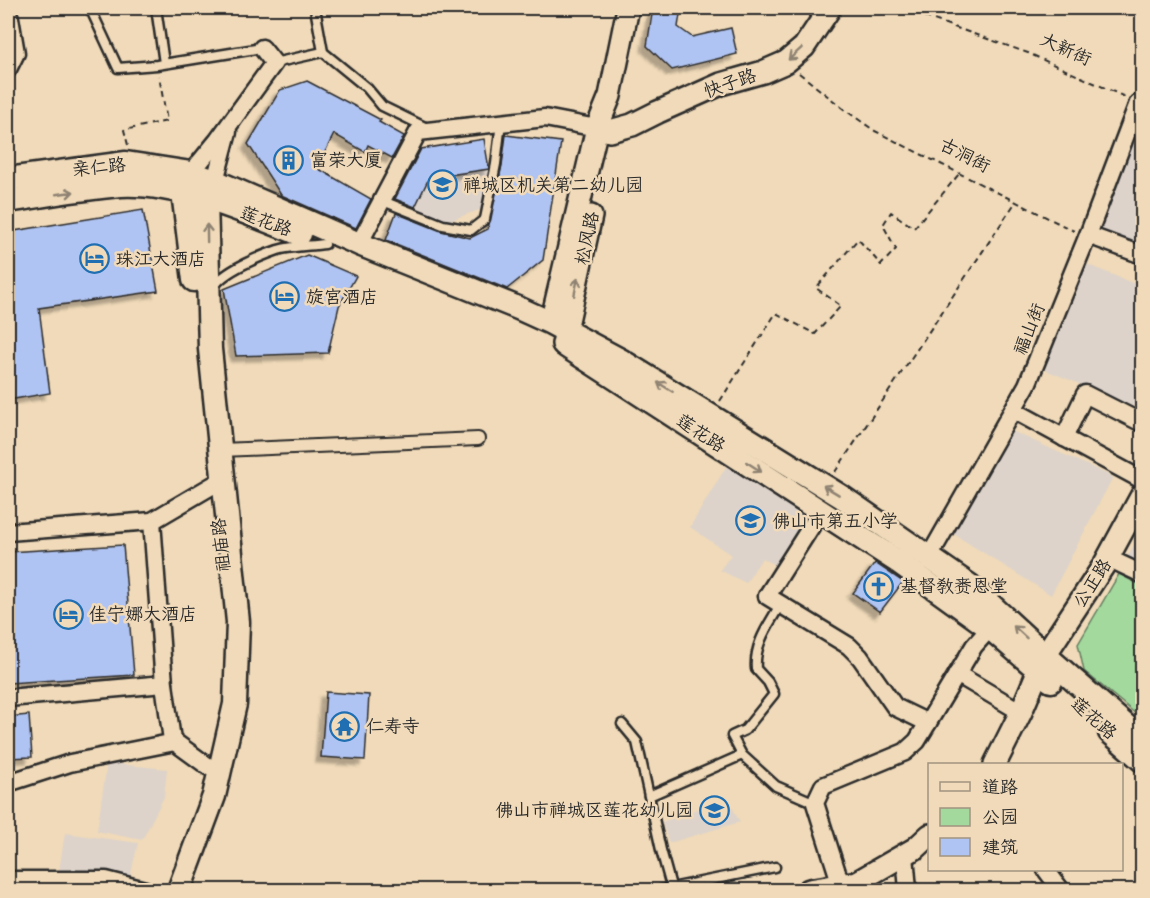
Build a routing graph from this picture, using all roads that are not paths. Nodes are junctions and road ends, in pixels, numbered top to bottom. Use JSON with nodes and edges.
{"nodes":[{"id":1,"x":90,"y":8,"type":"edge"},
{"id":2,"x":156,"y":8,"type":"edge"},
{"id":3,"x":315,"y":8,"type":"edge"},
{"id":4,"x":628,"y":8,"type":"edge"},
{"id":5,"x":830,"y":8,"type":"edge"},
{"id":6,"x":8,"y":17,"type":"edge"},
{"id":7,"x":262,"y":48,"type":"joint"},
{"id":8,"x":323,"y":52,"type":"junction"},
{"id":9,"x":274,"y":63,"type":"junction"},
{"id":10,"x":160,"y":64,"type":"junction"},
{"id":11,"x":8,"y":69,"type":"edge"},
{"id":12,"x":1140,"y":103,"type":"edge"},
{"id":13,"x":501,"y":122,"type":"junction"},
{"id":14,"x":229,"y":125,"type":"junction"},
{"id":15,"x":431,"y":130,"type":"junction"},
{"id":16,"x":603,"y":130,"type":"junction"},
{"id":17,"x":8,"y":179,"type":"edge"},
{"id":18,"x":187,"y":183,"type":"junction"},
{"id":19,"x":211,"y":190,"type":"junction"},
{"id":20,"x":8,"y":201,"type":"edge"},
{"id":21,"x":382,"y":201,"type":"junction"},
{"id":22,"x":1088,"y":234,"type":"junction"},
{"id":23,"x":325,"y":244,"type":"junction"},
{"id":24,"x":359,"y":244,"type":"junction"},
{"id":25,"x":1143,"y":255,"type":"edge"},
{"id":26,"x":208,"y":298,"type":"junction"},
{"id":27,"x":557,"y":334,"type":"junction"},
{"id":28,"x":1013,"y":410,"type":"junction"},
{"id":29,"x":1143,"y":423,"type":"edge"},
{"id":30,"x":1064,"y":438,"type":"junction"},
{"id":31,"x":478,"y":439,"type":"dead end"},
{"id":32,"x":221,"y":450,"type":"junction"},
{"id":33,"x":1143,"y":480,"type":"edge"},
{"id":34,"x":215,"y":484,"type":"junction"},
{"id":35,"x":1143,"y":495,"type":"edge"},
{"id":36,"x":821,"y":511,"type":"junction"},
{"id":37,"x":152,"y":521,"type":"junction"},
{"id":38,"x":8,"y":532,"type":"edge"},
{"id":39,"x":929,"y":557,"type":"junction"},
{"id":40,"x":1108,"y":558,"type":"junction"},
{"id":41,"x":1143,"y":574,"type":"edge"},
{"id":42,"x":773,"y":601,"type":"junction"},
{"id":43,"x":990,"y":628,"type":"junction"},
{"id":44,"x":1042,"y":663,"type":"junction"},
{"id":45,"x":957,"y":674,"type":"junction"},
{"id":46,"x":164,"y":684,"type":"junction"},
{"id":47,"x":8,"y":698,"type":"edge"},
{"id":48,"x":1021,"y":711,"type":"junction"},
{"id":49,"x":622,"y":723,"type":"dead end"},
{"id":50,"x":928,"y":723,"type":"junction"},
{"id":51,"x":1143,"y":740,"type":"edge"},
{"id":52,"x":175,"y":742,"type":"junction"},
{"id":53,"x":742,"y":755,"type":"junction"},
{"id":54,"x":1143,"y":760,"type":"edge"},
{"id":55,"x":996,"y":763,"type":"edge"},
{"id":56,"x":210,"y":767,"type":"junction"},
{"id":57,"x":8,"y":783,"type":"edge"},
{"id":58,"x":649,"y":796,"type":"junction"},
{"id":59,"x":815,"y":802,"type":"junction"},
{"id":60,"x":928,"y":837,"type":"edge"},
{"id":61,"x":905,"y":855,"type":"junction"},
{"id":62,"x":775,"y":867,"type":"dead end"},
{"id":63,"x":1047,"y":871,"type":"edge"},
{"id":64,"x":8,"y":880,"type":"edge"},
{"id":65,"x":841,"y":885,"type":"junction"},
{"id":66,"x":1059,"y":888,"type":"edge"},
{"id":67,"x":672,"y":889,"type":"edge"},
{"id":68,"x":815,"y":890,"type":"edge"},
{"id":69,"x":146,"y":891,"type":"edge"},
{"id":70,"x":166,"y":891,"type":"edge"},
{"id":71,"x":179,"y":891,"type":"edge"},
{"id":72,"x":661,"y":891,"type":"edge"},
{"id":73,"x":908,"y":891,"type":"edge"},
{"id":74,"x":1038,"y":891,"type":"edge"}],
"edges":[{"from":1,"to":10,"type":"lane"},
{"from":2,"to":10,"type":"lane"},
{"from":3,"to":8,"type":"lane"},
{"from":4,"to":16,"type":"street","name":"松风路"},
{"from":5,"to":16,"type":"street","name":"快子路","one_way":true},
{"from":6,"to":11,"type":"street"},
{"from":7,"to":9,"type":"street"},
{"from":7,"to":10,"type":"lane"},
{"from":8,"to":9,"type":"lane"},
{"from":8,"to":15,"type":"lane"},
{"from":9,"to":14,"type":"street"},
{"from":12,"to":22,"type":"street","name":"福山街"},
{"from":13,"to":15,"type":"street"},
{"from":13,"to":16,"type":"street"},
{"from":13,"to":21,"type":"lane"},
{"from":14,"to":18,"type":"street"},
{"from":14,"to":19,"type":"street"},
{"from":15,"to":21,"type":"street"},
{"from":16,"to":27,"type":"street","name":"松风路"},
{"from":17,"to":18,"type":"main road","name":"亲仁路"},
{"from":18,"to":19,"type":"main road"},
{"from":20,"to":18,"type":"main road","name":"亲仁路","one_way":true},
{"from":18,"to":34,"type":"main road","name":"祖庙路"},
{"from":19,"to":23,"type":"main road","name":"莲花路"},
{"from":19,"to":24,"type":"main road","name":"莲花路"},
{"from":26,"to":19,"type":"main road","name":"祖庙路","one_way":true},
{"from":21,"to":24,"type":"street"},
{"from":22,"to":25,"type":"street"},
{"from":22,"to":28,"type":"street","name":"福山街"},
{"from":23,"to":26,"type":"lane"},
{"from":23,"to":27,"type":"main road","name":"莲花路"},
{"from":24,"to":27,"type":"main road","name":"莲花路"},
{"from":26,"to":32,"type":"main road","name":"祖庙路"},
{"from":27,"to":36,"type":"main road","name":"莲花路","one_way":true},
{"from":39,"to":27,"type":"main road","name":"莲花路","one_way":true},
{"from":28,"to":30,"type":"street"},
{"from":28,"to":39,"type":"street","name":"福山街"},
{"from":29,"to":30,"type":"street"},
{"from":30,"to":33,"type":"street"},
{"from":31,"to":32,"type":"street"},
{"from":32,"to":71,"type":"main road","name":"祖庙路"},
{"from":34,"to":37,"type":"street"},
{"from":34,"to":56,"type":"main road","name":"祖庙路"},
{"from":35,"to":40,"type":"street","name":"公正路"},
{"from":36,"to":42,"type":"street"},
{"from":36,"to":43,"type":"main road","name":"莲花路"},
{"from":37,"to":38,"type":"street"},
{"from":37,"to":46,"type":"street"},
{"from":44,"to":39,"type":"main road","name":"莲花路","one_way":true},
{"from":40,"to":41,"type":"street"},
{"from":40,"to":44,"type":"street","name":"公正路"},
{"from":42,"to":50,"type":"street"},
{"from":42,"to":53,"type":"lane"},
{"from":43,"to":44,"type":"main road","name":"莲花路"},
{"from":43,"to":45,"type":"street"},
{"from":44,"to":48,"type":"street","name":"公正路"},
{"from":44,"to":51,"type":"main road","name":"莲花路"},
{"from":44,"to":54,"type":"main road","name":"莲花路"},
{"from":45,"to":48,"type":"street"},
{"from":45,"to":50,"type":"street"},
{"from":46,"to":47,"type":"street"},
{"from":46,"to":52,"type":"street"},
{"from":48,"to":55,"type":"street","name":"公正路"},
{"from":49,"to":58,"type":"lane"},
{"from":50,"to":59,"type":"street"},
{"from":52,"to":56,"type":"street"},
{"from":52,"to":57,"type":"street"},
{"from":53,"to":58,"type":"lane"},
{"from":53,"to":59,"type":"lane"},
{"from":56,"to":70,"type":"main road","name":"祖庙路"},
{"from":58,"to":67,"type":"lane"},
{"from":59,"to":65,"type":"street"},
{"from":60,"to":61,"type":"street"},
{"from":61,"to":65,"type":"street"},
{"from":61,"to":73,"type":"street"},
{"from":62,"to":67,"type":"lane"},
{"from":63,"to":66,"type":"street"},
{"from":64,"to":69,"type":"street"},
{"from":65,"to":68,"type":"street"},
{"from":66,"to":74,"type":"lane"},
{"from":67,"to":72,"type":"lane"}]}
